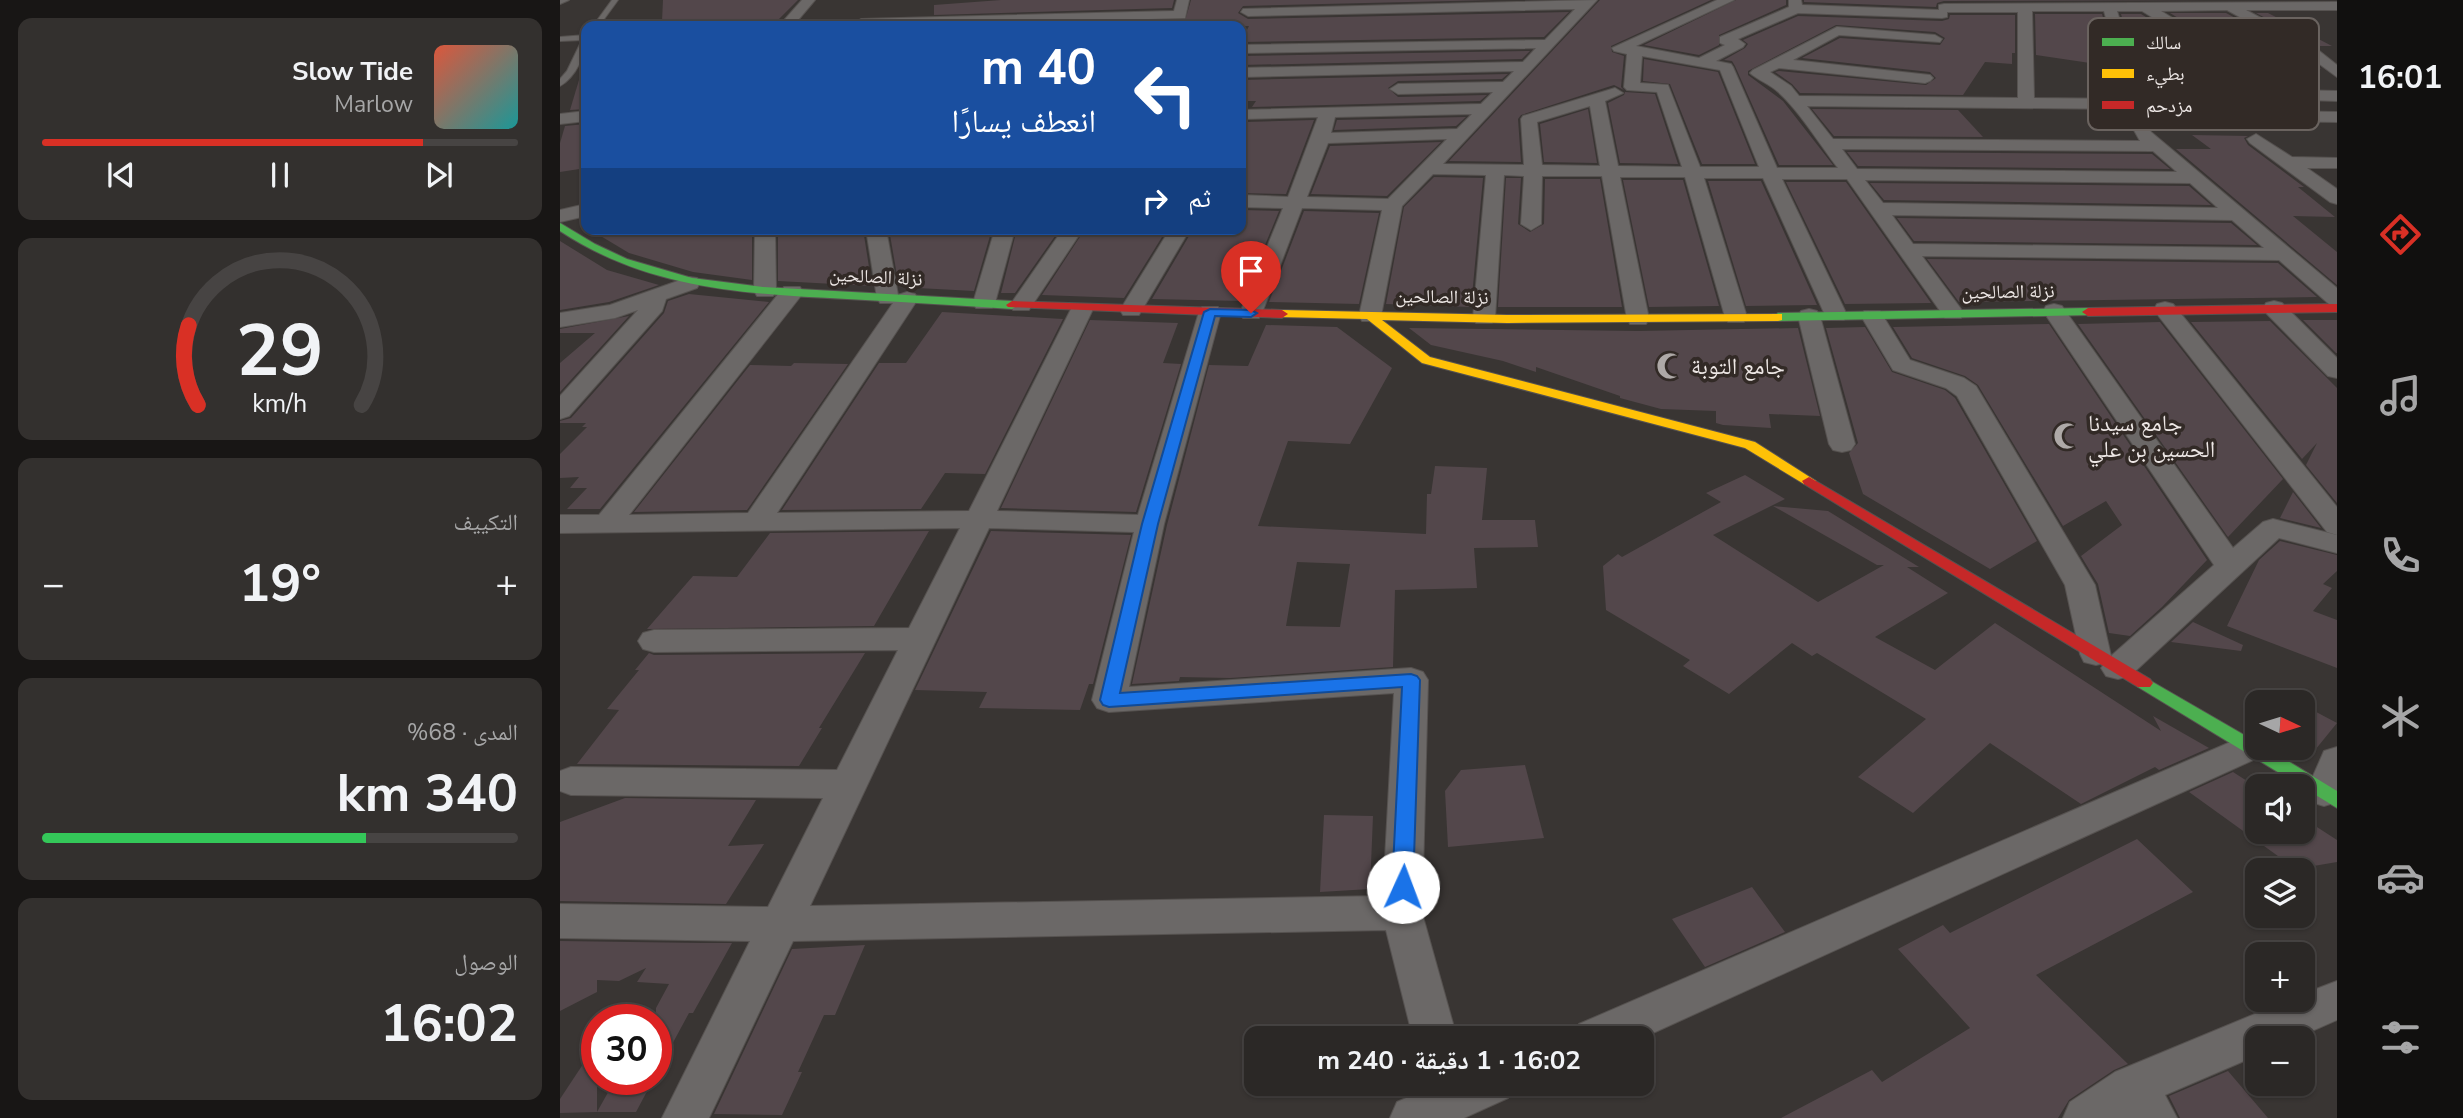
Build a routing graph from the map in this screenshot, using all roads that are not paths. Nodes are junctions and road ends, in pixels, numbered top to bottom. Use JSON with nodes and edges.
{"nodes":[{"id":1,"x":615,"y":0,"type":"edge"},
{"id":2,"x":809,"y":0,"type":"edge"},
{"id":3,"x":1063,"y":0,"type":"edge"},
{"id":4,"x":1120,"y":0,"type":"edge"},
{"id":5,"x":1183,"y":0,"type":"edge"},
{"id":6,"x":1728,"y":0,"type":"edge"},
{"id":7,"x":1589,"y":3,"type":"edge"},
{"id":8,"x":2079,"y":3,"type":"edge"},
{"id":9,"x":2166,"y":3,"type":"edge"},
{"id":10,"x":1458,"y":4,"type":"edge"},
{"id":11,"x":1795,"y":4,"type":"edge"},
{"id":12,"x":1250,"y":6,"type":"edge"},
{"id":13,"x":2228,"y":6,"type":"junction"},
{"id":14,"x":2337,"y":6,"type":"edge"},
{"id":15,"x":1942,"y":7,"type":"edge"},
{"id":16,"x":2025,"y":7,"type":"junction"},
{"id":17,"x":2109,"y":7,"type":"junction"},
{"id":18,"x":2145,"y":7,"type":"junction"},
{"id":19,"x":872,"y":8,"type":"dead end"},
{"id":20,"x":1054,"y":18,"type":"junction"},
{"id":21,"x":2112,"y":18,"type":"edge"},
{"id":22,"x":2162,"y":18,"type":"edge"},
{"id":23,"x":2251,"y":18,"type":"edge"},
{"id":24,"x":600,"y":21,"type":"edge"},
{"id":25,"x":790,"y":21,"type":"edge"},
{"id":26,"x":864,"y":21,"type":"edge"},
{"id":27,"x":1031,"y":21,"type":"edge"},
{"id":28,"x":1098,"y":21,"type":"edge"},
{"id":29,"x":1112,"y":21,"type":"edge"},
{"id":30,"x":1122,"y":21,"type":"edge"},
{"id":31,"x":1542,"y":24,"type":"dead end"},
{"id":32,"x":1569,"y":24,"type":"junction"},
{"id":33,"x":1461,"y":26,"type":"dead end"},
{"id":34,"x":1287,"y":30,"type":"dead end"},
{"id":35,"x":581,"y":38,"type":"edge"},
{"id":36,"x":560,"y":39,"type":"edge"},
{"id":37,"x":1935,"y":39,"type":"junction"},
{"id":38,"x":1548,"y":44,"type":"junction"},
{"id":39,"x":581,"y":46,"type":"edge"},
{"id":40,"x":1808,"y":47,"type":"junction"},
{"id":41,"x":1287,"y":48,"type":"junction"},
{"id":42,"x":1246,"y":49,"type":"edge"},
{"id":43,"x":1835,"y":49,"type":"dead end"},
{"id":44,"x":2319,"y":49,"type":"edge"},
{"id":45,"x":2337,"y":49,"type":"edge"},
{"id":46,"x":1635,"y":50,"type":"junction"},
{"id":47,"x":2319,"y":58,"type":"edge"},
{"id":48,"x":1704,"y":61,"type":"junction"},
{"id":49,"x":1777,"y":63,"type":"junction"},
{"id":50,"x":1526,"y":66,"type":"junction"},
{"id":51,"x":1266,"y":71,"type":"junction"},
{"id":52,"x":1292,"y":71,"type":"junction"},
{"id":53,"x":1246,"y":72,"type":"edge"},
{"id":54,"x":2337,"y":72,"type":"edge"},
{"id":55,"x":563,"y":77,"type":"edge"},
{"id":56,"x":1925,"y":78,"type":"junction"},
{"id":57,"x":560,"y":84,"type":"edge"},
{"id":58,"x":1632,"y":87,"type":"junction"},
{"id":59,"x":1506,"y":88,"type":"junction"},
{"id":60,"x":1385,"y":90,"type":"dead end"},
{"id":61,"x":1292,"y":91,"type":"dead end"},
{"id":62,"x":2319,"y":95,"type":"edge"},
{"id":63,"x":2337,"y":96,"type":"edge"},
{"id":64,"x":1597,"y":100,"type":"junction"},
{"id":65,"x":1918,"y":101,"type":"junction"},
{"id":66,"x":2026,"y":102,"type":"junction"},
{"id":67,"x":2088,"y":104,"type":"edge"},
{"id":68,"x":2088,"y":106,"type":"edge"},
{"id":69,"x":1800,"y":108,"type":"junction"},
{"id":70,"x":1246,"y":109,"type":"edge"},
{"id":71,"x":1489,"y":109,"type":"junction"},
{"id":72,"x":1328,"y":112,"type":"junction"},
{"id":73,"x":2319,"y":116,"type":"edge"},
{"id":74,"x":581,"y":117,"type":"edge"},
{"id":75,"x":1246,"y":117,"type":"edge"},
{"id":76,"x":2337,"y":117,"type":"edge"},
{"id":77,"x":560,"y":119,"type":"edge"},
{"id":78,"x":2142,"y":130,"type":"edge"},
{"id":79,"x":1459,"y":134,"type":"junction"},
{"id":80,"x":2285,"y":136,"type":"dead end"},
{"id":81,"x":1321,"y":138,"type":"junction"},
{"id":82,"x":1828,"y":144,"type":"junction"},
{"id":83,"x":2158,"y":146,"type":"junction"},
{"id":84,"x":2287,"y":162,"type":"junction"},
{"id":85,"x":2337,"y":163,"type":"edge"},
{"id":86,"x":1429,"y":169,"type":"junction"},
{"id":87,"x":1495,"y":170,"type":"junction"},
{"id":88,"x":1533,"y":170,"type":"junction"},
{"id":89,"x":1612,"y":171,"type":"junction"},
{"id":90,"x":1693,"y":172,"type":"junction"},
{"id":91,"x":1770,"y":173,"type":"junction"},
{"id":92,"x":1852,"y":174,"type":"junction"},
{"id":93,"x":2195,"y":178,"type":"junction"},
{"id":94,"x":2334,"y":193,"type":"edge"},
{"id":95,"x":1246,"y":201,"type":"edge"},
{"id":96,"x":1293,"y":202,"type":"junction"},
{"id":97,"x":1393,"y":205,"type":"junction"},
{"id":98,"x":1878,"y":209,"type":"junction"},
{"id":99,"x":581,"y":211,"type":"edge"},
{"id":100,"x":2237,"y":214,"type":"junction"},
{"id":101,"x":560,"y":216,"type":"edge"},
{"id":102,"x":1531,"y":225,"type":"dead end"},
{"id":103,"x":560,"y":226,"type":"edge"},
{"id":104,"x":765,"y":235,"type":"edge"},
{"id":105,"x":878,"y":235,"type":"edge"},
{"id":106,"x":1003,"y":235,"type":"edge"},
{"id":107,"x":1069,"y":235,"type":"edge"},
{"id":108,"x":1176,"y":235,"type":"edge"},
{"id":109,"x":1907,"y":250,"type":"junction"},
{"id":110,"x":2285,"y":254,"type":"junction"},
{"id":111,"x":689,"y":283,"type":"junction"},
{"id":112,"x":765,"y":291,"type":"junction"},
{"id":113,"x":792,"y":292,"type":"junction"},
{"id":114,"x":655,"y":296,"type":"junction"},
{"id":115,"x":898,"y":298,"type":"junction"},
{"id":116,"x":2337,"y":299,"type":"edge"},
{"id":117,"x":984,"y":303,"type":"junction"},
{"id":118,"x":1021,"y":305,"type":"junction"},
{"id":119,"x":2274,"y":308,"type":"junction"},
{"id":120,"x":2337,"y":308,"type":"edge"},
{"id":121,"x":1082,"y":309,"type":"junction"},
{"id":122,"x":2165,"y":309,"type":"junction"},
{"id":123,"x":1131,"y":310,"type":"junction"},
{"id":124,"x":2054,"y":311,"type":"junction"},
{"id":125,"x":1210,"y":312,"type":"junction"},
{"id":126,"x":1251,"y":313,"type":"junction"},
{"id":127,"x":1953,"y":313,"type":"junction"},
{"id":128,"x":1836,"y":315,"type":"junction"},
{"id":129,"x":1370,"y":316,"type":"junction"},
{"id":130,"x":1809,"y":316,"type":"junction"},
{"id":131,"x":1872,"y":316,"type":"junction"},
{"id":132,"x":1736,"y":317,"type":"junction"},
{"id":133,"x":1484,"y":318,"type":"junction"},
{"id":134,"x":1638,"y":318,"type":"junction"},
{"id":135,"x":560,"y":320,"type":"edge"},
{"id":136,"x":2337,"y":371,"type":"edge"},
{"id":137,"x":560,"y":411,"type":"edge"},
{"id":138,"x":1842,"y":444,"type":"dead end"},
{"id":139,"x":979,"y":519,"type":"junction"},
{"id":140,"x":757,"y":521,"type":"junction"},
{"id":141,"x":608,"y":522,"type":"junction"},
{"id":142,"x":560,"y":524,"type":"edge"},
{"id":143,"x":1150,"y":524,"type":"junction"},
{"id":144,"x":2337,"y":526,"type":"edge"},
{"id":145,"x":2337,"y":544,"type":"edge"},
{"id":146,"x":2230,"y":566,"type":"junction"},
{"id":147,"x":920,"y":639,"type":"junction"},
{"id":148,"x":654,"y":641,"type":"dead end"},
{"id":149,"x":2107,"y":661,"type":"junction"},
{"id":150,"x":2245,"y":745,"type":"edge"},
{"id":151,"x":2245,"y":749,"type":"edge"},
{"id":152,"x":2279,"y":760,"type":"edge"},
{"id":153,"x":570,"y":781,"type":"dead end"},
{"id":154,"x":848,"y":784,"type":"junction"},
{"id":155,"x":2333,"y":784,"type":"edge"},
{"id":156,"x":1402,"y":913,"type":"junction"},
{"id":157,"x":560,"y":921,"type":"edge"},
{"id":158,"x":780,"y":924,"type":"junction"},
{"id":159,"x":2337,"y":1000,"type":"edge"},
{"id":160,"x":1432,"y":1026,"type":"edge"},
{"id":161,"x":1622,"y":1026,"type":"edge"},
{"id":162,"x":2142,"y":1102,"type":"edge"},
{"id":163,"x":685,"y":1118,"type":"edge"},
{"id":164,"x":2086,"y":1118,"type":"edge"}],
"edges":[{"from":1,"to":24,"type":"lane"},
{"from":2,"to":25,"type":"street"},
{"from":3,"to":20,"type":"street"},
{"from":4,"to":29,"type":"street"},
{"from":5,"to":30,"type":"street"},
{"from":6,"to":46,"type":"street"},
{"from":7,"to":10,"type":"street"},
{"from":7,"to":32,"type":"street"},
{"from":8,"to":16,"type":"street"},
{"from":8,"to":17,"type":"street"},
{"from":9,"to":13,"type":"street"},
{"from":9,"to":18,"type":"street"},
{"from":10,"to":12,"type":"street"},
{"from":10,"to":33,"type":"street"},
{"from":11,"to":15,"type":"street"},
{"from":11,"to":48,"type":"street"},
{"from":13,"to":14,"type":"street"},
{"from":13,"to":23,"type":"street"},
{"from":15,"to":16,"type":"street"},
{"from":15,"to":37,"type":"street"},
{"from":16,"to":66,"type":"street"},
{"from":17,"to":18,"type":"street"},
{"from":17,"to":21,"type":"street"},
{"from":18,"to":22,"type":"street"},
{"from":19,"to":26,"type":"street"},
{"from":20,"to":27,"type":"street"},
{"from":20,"to":28,"type":"street"},
{"from":31,"to":32,"type":"street"},
{"from":32,"to":38,"type":"street"},
{"from":34,"to":41,"type":"street"},
{"from":35,"to":36,"type":"lane"},
{"from":37,"to":40,"type":"street"},
{"from":37,"to":56,"type":"street"},
{"from":38,"to":41,"type":"street"},
{"from":38,"to":50,"type":"street"},
{"from":39,"to":55,"type":"lane"},
{"from":40,"to":43,"type":"street"},
{"from":40,"to":49,"type":"street"},
{"from":41,"to":42,"type":"street"},
{"from":41,"to":52,"type":"street"},
{"from":44,"to":45,"type":"street"},
{"from":46,"to":48,"type":"street"},
{"from":46,"to":58,"type":"street"},
{"from":47,"to":54,"type":"street"},
{"from":48,"to":91,"type":"street"},
{"from":49,"to":56,"type":"street"},
{"from":49,"to":69,"type":"street"},
{"from":50,"to":52,"type":"street"},
{"from":50,"to":59,"type":"street"},
{"from":51,"to":52,"type":"street"},
{"from":51,"to":53,"type":"street"},
{"from":51,"to":70,"type":"street"},
{"from":52,"to":61,"type":"street"},
{"from":55,"to":57,"type":"lane"},
{"from":56,"to":65,"type":"street"},
{"from":58,"to":64,"type":"street"},
{"from":58,"to":90,"type":"street"},
{"from":59,"to":60,"type":"street"},
{"from":59,"to":71,"type":"street"},
{"from":62,"to":63,"type":"street"},
{"from":64,"to":88,"type":"street"},
{"from":64,"to":89,"type":"street"},
{"from":65,"to":66,"type":"street"},
{"from":65,"to":69,"type":"street"},
{"from":66,"to":67,"type":"street"},
{"from":68,"to":69,"type":"street"},
{"from":69,"to":82,"type":"street"},
{"from":71,"to":72,"type":"street"},
{"from":71,"to":79,"type":"street"},
{"from":72,"to":75,"type":"street"},
{"from":72,"to":81,"type":"street"},
{"from":73,"to":76,"type":"street"},
{"from":74,"to":77,"type":"street"},
{"from":78,"to":83,"type":"street"},
{"from":79,"to":81,"type":"street"},
{"from":79,"to":86,"type":"street"},
{"from":80,"to":84,"type":"street"},
{"from":81,"to":96,"type":"street"},
{"from":82,"to":83,"type":"street"},
{"from":82,"to":92,"type":"street"},
{"from":83,"to":93,"type":"street"},
{"from":84,"to":85,"type":"street"},
{"from":84,"to":94,"type":"street"},
{"from":86,"to":87,"type":"street"},
{"from":86,"to":97,"type":"street"},
{"from":87,"to":88,"type":"street"},
{"from":87,"to":133,"type":"street"},
{"from":88,"to":89,"type":"street"},
{"from":88,"to":102,"type":"street"},
{"from":89,"to":90,"type":"street"},
{"from":89,"to":134,"type":"street"},
{"from":90,"to":91,"type":"street"},
{"from":90,"to":132,"type":"street"},
{"from":91,"to":92,"type":"street"},
{"from":91,"to":128,"type":"street"},
{"from":92,"to":93,"type":"street"},
{"from":92,"to":98,"type":"street"},
{"from":93,"to":100,"type":"street"},
{"from":95,"to":96,"type":"street"},
{"from":96,"to":97,"type":"street"},
{"from":96,"to":126,"type":"street"},
{"from":97,"to":129,"type":"street"},
{"from":98,"to":100,"type":"street"},
{"from":98,"to":109,"type":"street"},
{"from":99,"to":101,"type":"street"},
{"from":100,"to":110,"type":"street"},
{"from":103,"to":111,"type":"main road","name":"نزلة الصالحين"},
{"from":104,"to":112,"type":"street"},
{"from":105,"to":115,"type":"street"},
{"from":106,"to":117,"type":"street"},
{"from":107,"to":118,"type":"street"},
{"from":108,"to":123,"type":"street"},
{"from":109,"to":110,"type":"street"},
{"from":109,"to":127,"type":"street"},
{"from":110,"to":116,"type":"street"},
{"from":111,"to":112,"type":"main road","name":"نزلة الصالحين"},
{"from":111,"to":114,"type":"street"},
{"from":112,"to":113,"type":"main road","name":"نزلة الصالحين"},
{"from":113,"to":115,"type":"main road","name":"نزلة الصالحين"},
{"from":113,"to":141,"type":"street"},
{"from":114,"to":135,"type":"street"},
{"from":114,"to":137,"type":"street"},
{"from":115,"to":117,"type":"main road","name":"نزلة الصالحين"},
{"from":115,"to":140,"type":"street"},
{"from":117,"to":118,"type":"main road","name":"نزلة الصالحين"},
{"from":118,"to":121,"type":"main road","name":"نزلة الصالحين"},
{"from":119,"to":120,"type":"main road","name":"نزلة الصالحين"},
{"from":119,"to":122,"type":"main road","name":"نزلة الصالحين"},
{"from":119,"to":136,"type":"street"},
{"from":121,"to":123,"type":"main road","name":"نزلة الصالحين"},
{"from":121,"to":139,"type":"street"},
{"from":122,"to":124,"type":"main road","name":"نزلة الصالحين"},
{"from":122,"to":144,"type":"street"},
{"from":123,"to":125,"type":"main road","name":"نزلة الصالحين"},
{"from":124,"to":127,"type":"main road","name":"نزلة الصالحين"},
{"from":124,"to":146,"type":"street"},
{"from":125,"to":126,"type":"main road","name":"نزلة الصالحين"},
{"from":125,"to":143,"type":"street"},
{"from":126,"to":129,"type":"main road","name":"نزلة الصالحين"},
{"from":127,"to":131,"type":"main road","name":"نزلة الصالحين"},
{"from":128,"to":130,"type":"main road","name":"نزلة الصالحين"},
{"from":128,"to":131,"type":"main road","name":"نزلة الصالحين"},
{"from":129,"to":133,"type":"main road","name":"نزلة الصالحين"},
{"from":129,"to":149,"type":"main road"},
{"from":130,"to":132,"type":"main road","name":"نزلة الصالحين"},
{"from":130,"to":138,"type":"street"},
{"from":131,"to":149,"type":"street"},
{"from":132,"to":134,"type":"main road","name":"نزلة الصالحين"},
{"from":133,"to":134,"type":"main road","name":"نزلة الصالحين"},
{"from":139,"to":140,"type":"street"},
{"from":139,"to":143,"type":"street"},
{"from":139,"to":147,"type":"street"},
{"from":140,"to":141,"type":"street"},
{"from":141,"to":142,"type":"street"},
{"from":143,"to":156,"type":"street"},
{"from":145,"to":146,"type":"street"},
{"from":146,"to":149,"type":"street"},
{"from":147,"to":148,"type":"street"},
{"from":147,"to":154,"type":"street"},
{"from":149,"to":150,"type":"main road"},
{"from":151,"to":161,"type":"street"},
{"from":152,"to":155,"type":"main road"},
{"from":153,"to":154,"type":"street"},
{"from":154,"to":158,"type":"street"},
{"from":156,"to":158,"type":"street"},
{"from":156,"to":160,"type":"street"},
{"from":157,"to":158,"type":"street"},
{"from":158,"to":163,"type":"street"},
{"from":159,"to":162,"type":"street"},
{"from":162,"to":164,"type":"street"}]}
